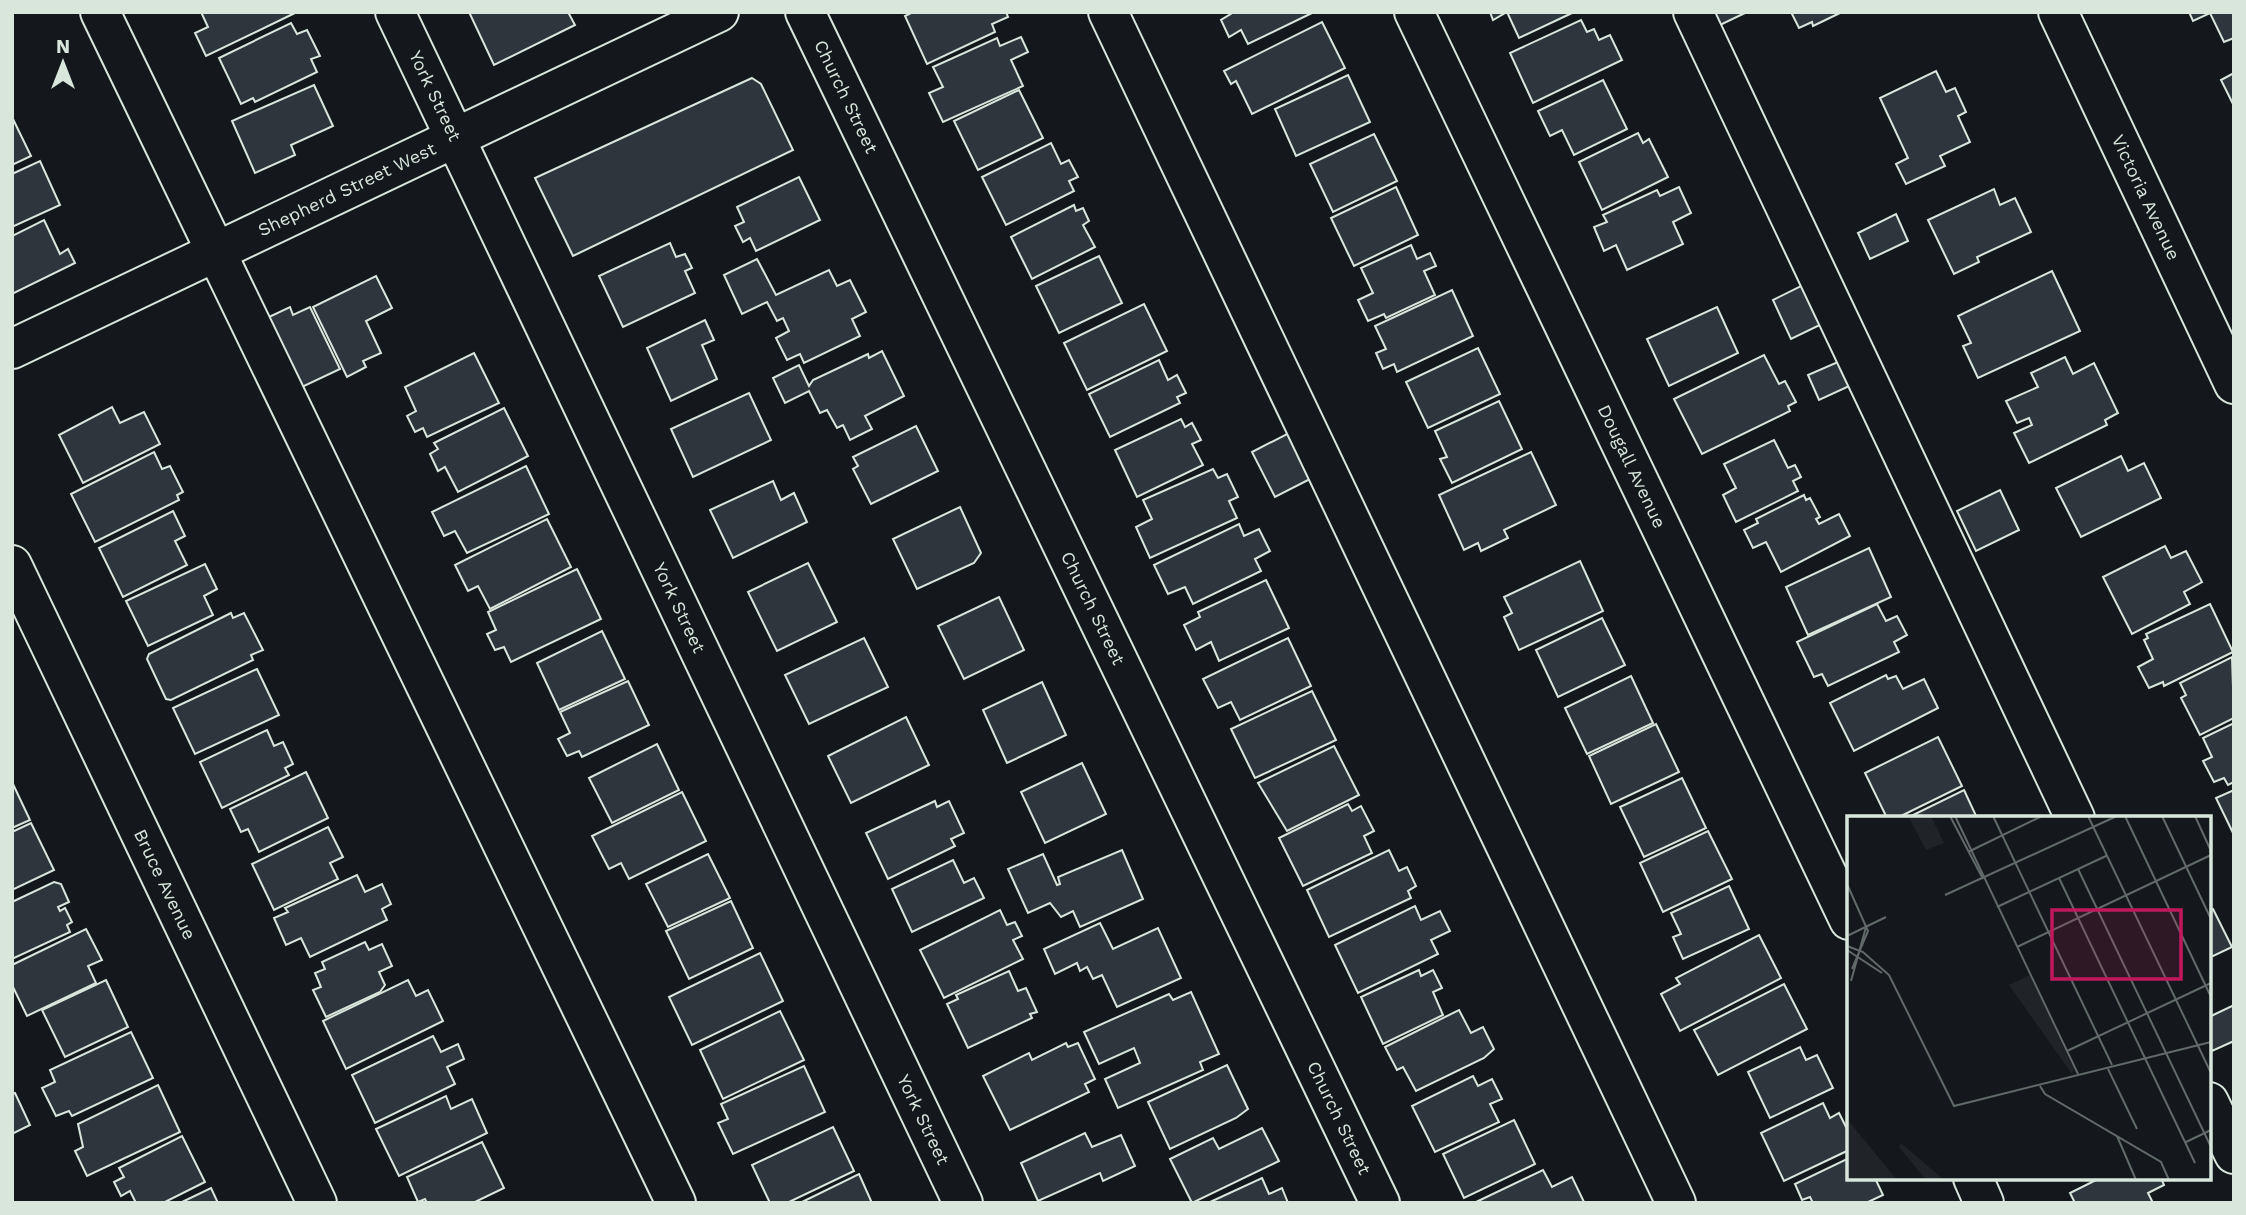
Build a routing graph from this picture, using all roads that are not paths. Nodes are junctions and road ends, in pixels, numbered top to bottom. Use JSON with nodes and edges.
{"nodes":[{"id":1,"x":100,"y":12,"type":"edge"},
{"id":2,"x":395,"y":12,"type":"edge"},
{"id":3,"x":719,"y":12,"type":"edge"},
{"id":4,"x":805,"y":12,"type":"edge"},
{"id":5,"x":1108,"y":12,"type":"edge"},
{"id":6,"x":1414,"y":12,"type":"edge"},
{"id":7,"x":1693,"y":12,"type":"edge"},
{"id":8,"x":2058,"y":12,"type":"edge"},
{"id":9,"x":454,"y":138,"type":"junction"},
{"id":10,"x":216,"y":252,"type":"junction"},
{"id":11,"x":12,"y":349,"type":"edge"},
{"id":12,"x":2234,"y":383,"type":"edge"},
{"id":13,"x":12,"y":565,"type":"edge"},
{"id":14,"x":2074,"y":816,"type":"edge"},
{"id":15,"x":1847,"y":916,"type":"edge"},
{"id":16,"x":2211,"y":1106,"type":"edge"},
{"id":17,"x":2234,"y":1154,"type":"edge"},
{"id":18,"x":1974,"y":1180,"type":"edge"},
{"id":19,"x":317,"y":1203,"type":"edge"},
{"id":20,"x":676,"y":1203,"type":"edge"},
{"id":21,"x":963,"y":1203,"type":"edge"},
{"id":22,"x":1380,"y":1203,"type":"edge"},
{"id":23,"x":1676,"y":1203,"type":"edge"},
{"id":24,"x":1984,"y":1203,"type":"edge"}],
"edges":[{"from":1,"to":10,"type":"street"},
{"from":2,"to":9,"type":"street","name":"York Street"},
{"from":3,"to":9,"type":"street","name":"Shepherd Street West"},
{"from":4,"to":22,"type":"street","name":"Church Street"},
{"from":5,"to":23,"type":"street"},
{"from":6,"to":15,"type":"street","name":"Dougall Avenue"},
{"from":7,"to":14,"type":"street"},
{"from":8,"to":12,"type":"street","name":"Victoria Avenue"},
{"from":9,"to":10,"type":"street","name":"Shepherd Street West"},
{"from":9,"to":21,"type":"street","name":"York Street"},
{"from":10,"to":11,"type":"street","name":"Shepherd Street West"},
{"from":10,"to":20,"type":"street"},
{"from":13,"to":19,"type":"street","name":"Bruce Avenue"},
{"from":16,"to":17,"type":"street"},
{"from":18,"to":24,"type":"street"}]}
